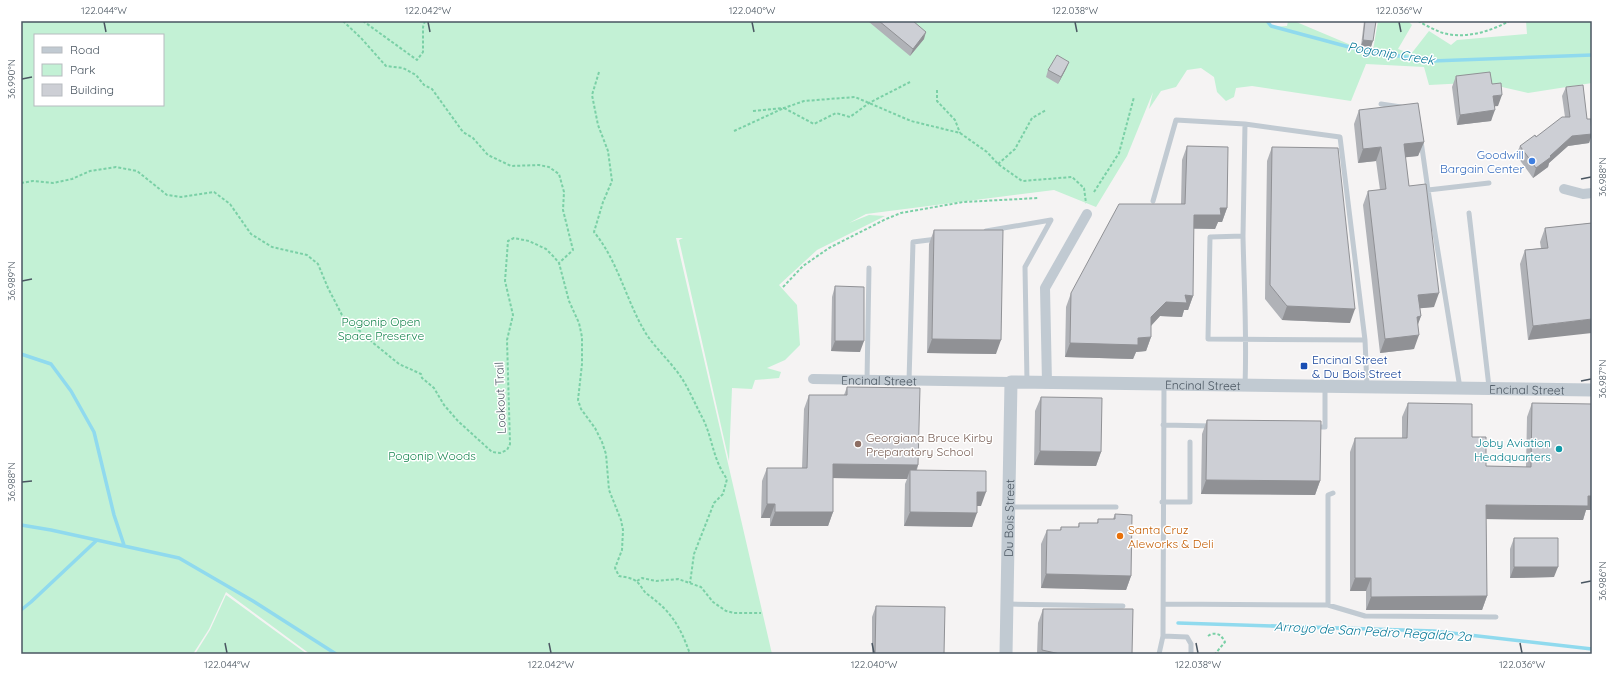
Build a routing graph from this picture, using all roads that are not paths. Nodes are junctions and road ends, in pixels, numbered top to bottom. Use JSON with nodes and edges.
{"nodes":[{"id":1,"x":1381,"y":104,"type":"dead end"},
{"id":2,"x":1409,"y":108,"type":"edge"},
{"id":3,"x":1244,"y":124,"type":"junction"},
{"id":4,"x":1420,"y":131,"type":"edge"},
{"id":5,"x":1489,"y":183,"type":"dead end"},
{"id":6,"x":1564,"y":189,"type":"dead end"},
{"id":7,"x":1428,"y":190,"type":"junction"},
{"id":8,"x":1592,"y":193,"type":"edge"},
{"id":9,"x":1153,"y":201,"type":"dead end"},
{"id":10,"x":1469,"y":213,"type":"dead end"},
{"id":11,"x":1087,"y":214,"type":"road end"},
{"id":12,"x":982,"y":231,"type":"edge"},
{"id":13,"x":1243,"y":236,"type":"junction"},
{"id":14,"x":944,"y":238,"type":"edge"},
{"id":15,"x":868,"y":268,"type":"dead end"},
{"id":16,"x":1245,"y":340,"type":"junction"},
{"id":17,"x":1365,"y":340,"type":"junction"},
{"id":18,"x":813,"y":379,"type":"dead end"},
{"id":19,"x":867,"y":380,"type":"junction"},
{"id":20,"x":909,"y":381,"type":"junction"},
{"id":21,"x":1011,"y":382,"type":"junction"},
{"id":22,"x":1027,"y":383,"type":"junction"},
{"id":23,"x":1047,"y":383,"type":"junction"},
{"id":24,"x":1164,"y":384,"type":"junction"},
{"id":25,"x":1245,"y":385,"type":"junction"},
{"id":26,"x":1325,"y":386,"type":"junction"},
{"id":27,"x":1368,"y":387,"type":"junction"},
{"id":28,"x":1460,"y":388,"type":"junction"},
{"id":29,"x":1489,"y":388,"type":"junction"},
{"id":30,"x":1592,"y":390,"type":"edge"},
{"id":31,"x":1163,"y":425,"type":"junction"},
{"id":32,"x":1214,"y":426,"type":"edge"},
{"id":33,"x":1310,"y":427,"type":"edge"},
{"id":34,"x":1190,"y":442,"type":"dead end"},
{"id":35,"x":1333,"y":493,"type":"dead end"},
{"id":36,"x":1162,"y":502,"type":"junction"},
{"id":37,"x":1008,"y":507,"type":"junction"},
{"id":38,"x":1116,"y":507,"type":"dead end"},
{"id":39,"x":1007,"y":604,"type":"junction"},
{"id":40,"x":1163,"y":604,"type":"junction"},
{"id":41,"x":1328,"y":605,"type":"junction"},
{"id":42,"x":1123,"y":606,"type":"dead end"},
{"id":43,"x":1496,"y":617,"type":"dead end"},
{"id":44,"x":1163,"y":636,"type":"junction"},
{"id":45,"x":1006,"y":654,"type":"edge"},
{"id":46,"x":1160,"y":654,"type":"edge"},
{"id":47,"x":1190,"y":654,"type":"edge"}],
"edges":[{"from":1,"to":2,"type":"lane"},
{"from":3,"to":9,"type":"lane"},
{"from":3,"to":13,"type":"lane"},
{"from":3,"to":17,"type":"lane"},
{"from":4,"to":7,"type":"lane"},
{"from":5,"to":7,"type":"lane"},
{"from":6,"to":8,"type":"street"},
{"from":7,"to":28,"type":"lane"},
{"from":10,"to":29,"type":"lane"},
{"from":11,"to":23,"type":"street"},
{"from":12,"to":22,"type":"lane"},
{"from":13,"to":16,"type":"lane"},
{"from":13,"to":16,"type":"lane"},
{"from":14,"to":20,"type":"lane"},
{"from":15,"to":19,"type":"lane"},
{"from":16,"to":17,"type":"lane"},
{"from":16,"to":25,"type":"lane"},
{"from":17,"to":27,"type":"lane"},
{"from":18,"to":19,"type":"street","name":"Encinal Street"},
{"from":19,"to":20,"type":"street","name":"Encinal Street"},
{"from":20,"to":21,"type":"street","name":"Encinal Street"},
{"from":21,"to":22,"type":"street","name":"Encinal Street"},
{"from":21,"to":37,"type":"street","name":"Du Bois Street"},
{"from":22,"to":23,"type":"street","name":"Encinal Street"},
{"from":23,"to":24,"type":"street","name":"Encinal Street"},
{"from":24,"to":25,"type":"street","name":"Encinal Street"},
{"from":24,"to":31,"type":"lane"},
{"from":25,"to":26,"type":"street","name":"Encinal Street"},
{"from":26,"to":27,"type":"street","name":"Encinal Street"},
{"from":26,"to":33,"type":"lane"},
{"from":27,"to":28,"type":"street","name":"Encinal Street"},
{"from":28,"to":29,"type":"street","name":"Encinal Street"},
{"from":29,"to":30,"type":"street","name":"Encinal Street"},
{"from":31,"to":32,"type":"lane"},
{"from":31,"to":36,"type":"lane"},
{"from":34,"to":36,"type":"lane"},
{"from":35,"to":41,"type":"lane"},
{"from":36,"to":40,"type":"lane"},
{"from":37,"to":38,"type":"lane"},
{"from":37,"to":39,"type":"street","name":"Du Bois Street"},
{"from":39,"to":42,"type":"lane"},
{"from":39,"to":45,"type":"street","name":"Du Bois Street"},
{"from":40,"to":41,"type":"lane"},
{"from":40,"to":44,"type":"lane"},
{"from":41,"to":43,"type":"lane"},
{"from":44,"to":46,"type":"lane"},
{"from":44,"to":47,"type":"lane"}]}
